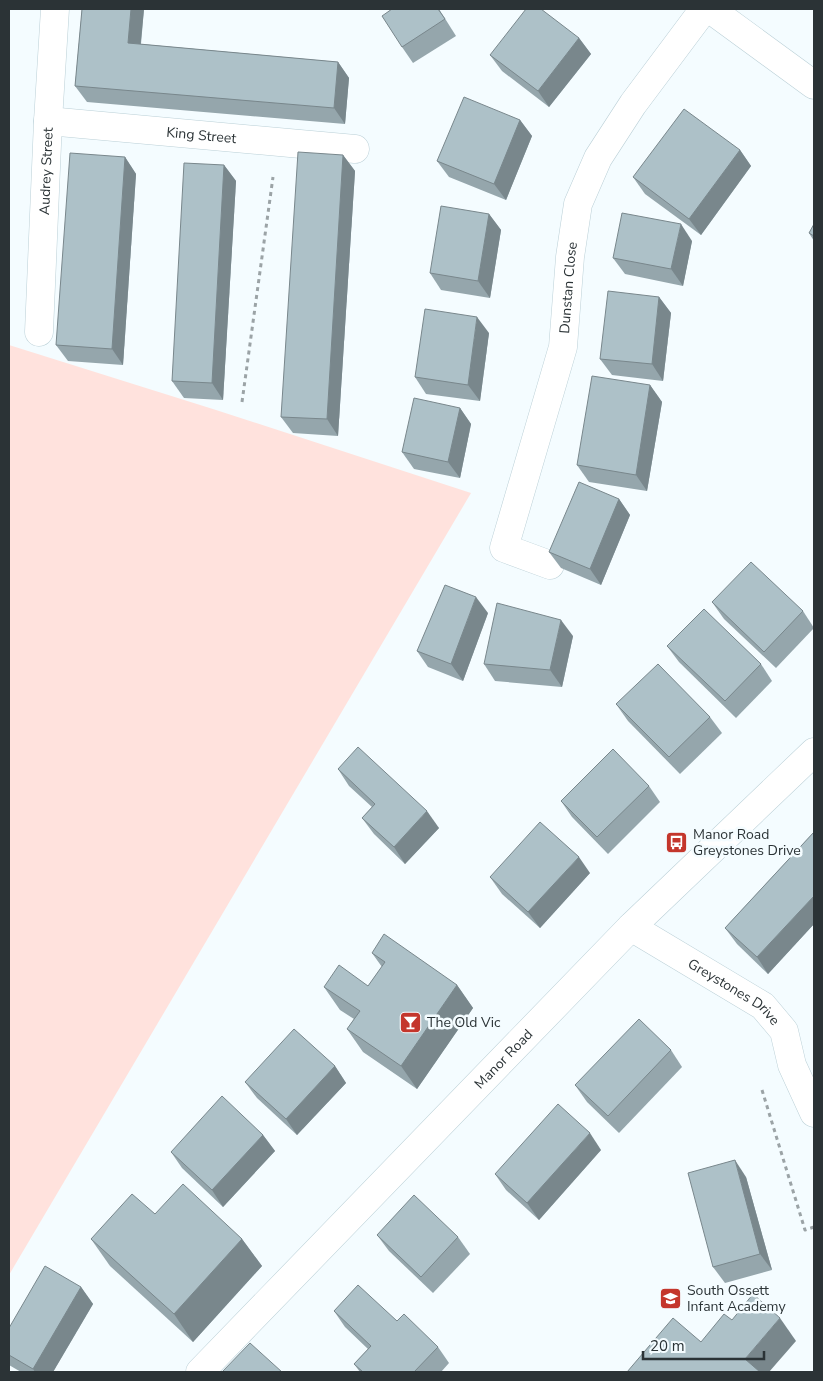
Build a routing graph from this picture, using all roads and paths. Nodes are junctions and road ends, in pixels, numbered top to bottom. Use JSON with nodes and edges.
{"nodes":[{"id":1,"x":55,"y":9,"type":"edge"},
{"id":2,"x":704,"y":9,"type":"edge"},
{"id":3,"x":710,"y":9,"type":"edge"},
{"id":4,"x":814,"y":85,"type":"edge"},
{"id":5,"x":48,"y":121,"type":"junction"},
{"id":6,"x":277,"y":142,"type":"junction"},
{"id":7,"x":355,"y":149,"type":"dead end"},
{"id":8,"x":39,"y":332,"type":"dead end"},
{"id":9,"x":242,"y":402,"type":"dead end"},
{"id":10,"x":550,"y":565,"type":"edge"},
{"id":11,"x":814,"y":752,"type":"edge"},
{"id":12,"x":631,"y":928,"type":"junction"},
{"id":13,"x":792,"y":1065,"type":"junction"},
{"id":14,"x":814,"y":1113,"type":"edge"},
{"id":15,"x":814,"y":1227,"type":"edge"},
{"id":16,"x":200,"y":1372,"type":"edge"}],
"edges":[{"from":1,"to":5,"type":"street","name":"Audrey Street"},
{"from":2,"to":10,"type":"street","name":"Dunstan Close"},
{"from":3,"to":4,"type":"street"},
{"from":5,"to":6,"type":"street","name":"King Street"},
{"from":5,"to":8,"type":"street","name":"Audrey Street"},
{"from":6,"to":7,"type":"street","name":"King Street"},
{"from":6,"to":9,"type":"path"},
{"from":11,"to":12,"type":"street","name":"Manor Road"},
{"from":12,"to":13,"type":"street","name":"Greystones Drive"},
{"from":12,"to":16,"type":"street","name":"Manor Road"},
{"from":13,"to":14,"type":"street","name":"Greystones Drive"},
{"from":13,"to":15,"type":"path"}]}
